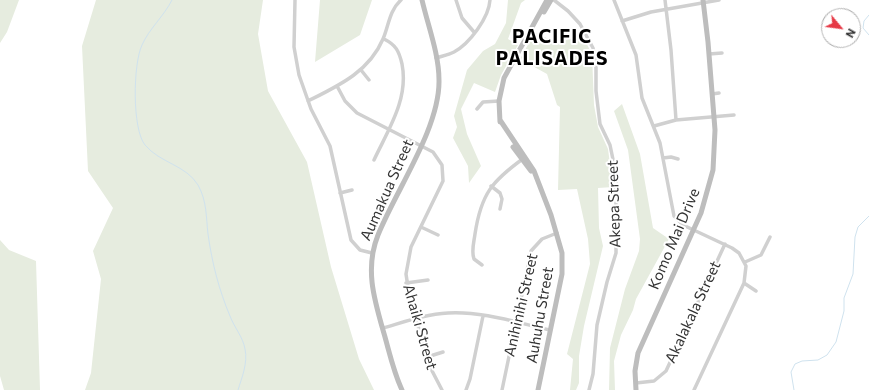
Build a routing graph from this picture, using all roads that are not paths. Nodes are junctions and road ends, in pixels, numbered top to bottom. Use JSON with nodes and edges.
{"nodes":[{"id":1,"x":295,"y":0,"type":"edge"},
{"id":2,"x":401,"y":0,"type":"edge"},
{"id":3,"x":422,"y":0,"type":"edge"},
{"id":4,"x":456,"y":0,"type":"edge"},
{"id":5,"x":490,"y":0,"type":"edge"},
{"id":6,"x":551,"y":0,"type":"edge"},
{"id":7,"x":614,"y":0,"type":"edge"},
{"id":8,"x":665,"y":0,"type":"edge"},
{"id":9,"x":719,"y":0,"type":"edge"},
{"id":10,"x":703,"y":1,"type":"edge"},
{"id":11,"x":666,"y":9,"type":"junction"},
{"id":12,"x":622,"y":21,"type":"junction"},
{"id":13,"x":474,"y":32,"type":"junction"},
{"id":14,"x":384,"y":39,"type":"junction"},
{"id":15,"x":722,"y":53,"type":"dead end"},
{"id":16,"x":709,"y":54,"type":"junction"},
{"id":17,"x":436,"y":58,"type":"junction"},
{"id":18,"x":361,"y":70,"type":"junction"},
{"id":19,"x":369,"y":80,"type":"dead end"},
{"id":20,"x":337,"y":86,"type":"junction"},
{"id":21,"x":719,"y":93,"type":"dead end"},
{"id":22,"x":712,"y":94,"type":"junction"},
{"id":23,"x":308,"y":101,"type":"junction"},
{"id":24,"x":499,"y":101,"type":"junction"},
{"id":25,"x":477,"y":109,"type":"dead end"},
{"id":26,"x":734,"y":115,"type":"dead end"},
{"id":27,"x":714,"y":117,"type":"junction"},
{"id":28,"x":676,"y":120,"type":"junction"},
{"id":29,"x":654,"y":126,"type":"junction"},
{"id":30,"x":388,"y":130,"type":"junction"},
{"id":31,"x":335,"y":144,"type":"dead end"},
{"id":32,"x":330,"y":146,"type":"junction"},
{"id":33,"x":420,"y":146,"type":"junction"},
{"id":34,"x":663,"y":158,"type":"junction"},
{"id":35,"x":524,"y":159,"type":"junction"},
{"id":36,"x":678,"y":159,"type":"dead end"},
{"id":37,"x":374,"y":160,"type":"dead end"},
{"id":38,"x":491,"y":186,"type":"junction"},
{"id":39,"x":352,"y":190,"type":"dead end"},
{"id":40,"x":340,"y":193,"type":"junction"},
{"id":41,"x":500,"y":209,"type":"dead end"},
{"id":42,"x":421,"y":227,"type":"junction"},
{"id":43,"x":694,"y":230,"type":"junction"},
{"id":44,"x":557,"y":233,"type":"junction"},
{"id":45,"x":438,"y":235,"type":"dead end"},
{"id":46,"x":770,"y":237,"type":"dead end"},
{"id":47,"x":725,"y":244,"type":"junction"},
{"id":48,"x":372,"y":253,"type":"junction"},
{"id":49,"x":745,"y":262,"type":"junction"},
{"id":50,"x":482,"y":264,"type":"dead end"},
{"id":51,"x":428,"y":280,"type":"dead end"},
{"id":52,"x":406,"y":283,"type":"junction"},
{"id":53,"x":744,"y":283,"type":"junction"},
{"id":54,"x":756,"y":292,"type":"dead end"},
{"id":55,"x":482,"y":316,"type":"junction"},
{"id":56,"x":416,"y":319,"type":"junction"},
{"id":57,"x":516,"y":323,"type":"junction"},
{"id":58,"x":383,"y":328,"type":"junction"},
{"id":59,"x":723,"y":328,"type":"junction"},
{"id":60,"x":550,"y":330,"type":"junction"},
{"id":61,"x":728,"y":330,"type":"dead end"},
{"id":62,"x":443,"y":352,"type":"dead end"},
{"id":63,"x":427,"y":357,"type":"junction"},
{"id":64,"x":636,"y":383,"type":"junction"},
{"id":65,"x":402,"y":390,"type":"edge"},
{"id":66,"x":442,"y":390,"type":"edge"},
{"id":67,"x":466,"y":390,"type":"edge"},
{"id":68,"x":502,"y":390,"type":"edge"},
{"id":69,"x":538,"y":390,"type":"edge"},
{"id":70,"x":589,"y":390,"type":"edge"},
{"id":71,"x":636,"y":390,"type":"edge"},
{"id":72,"x":694,"y":390,"type":"edge"}],
"edges":[{"from":1,"to":23,"type":"street"},
{"from":2,"to":14,"type":"street"},
{"from":3,"to":17,"type":"street","name":"Aumakua Street"},
{"from":4,"to":13,"type":"street"},
{"from":5,"to":13,"type":"street"},
{"from":6,"to":24,"type":"street","name":"Auhuhu Street"},
{"from":6,"to":70,"type":"street","name":"Akepa Street"},
{"from":7,"to":12,"type":"street"},
{"from":8,"to":11,"type":"street"},
{"from":9,"to":10,"type":"street"},
{"from":10,"to":11,"type":"street"},
{"from":10,"to":16,"type":"street","name":"Komo Mai Drive"},
{"from":11,"to":12,"type":"street"},
{"from":11,"to":28,"type":"street"},
{"from":12,"to":29,"type":"street"},
{"from":13,"to":17,"type":"street"},
{"from":14,"to":18,"type":"street"},
{"from":14,"to":30,"type":"street"},
{"from":15,"to":16,"type":"street"},
{"from":16,"to":22,"type":"street","name":"Komo Mai Drive"},
{"from":17,"to":33,"type":"street","name":"Aumakua Street"},
{"from":18,"to":19,"type":"street"},
{"from":18,"to":20,"type":"street"},
{"from":20,"to":23,"type":"street"},
{"from":20,"to":30,"type":"street","name":"Ahaiki Street"},
{"from":21,"to":22,"type":"street"},
{"from":22,"to":27,"type":"street","name":"Komo Mai Drive"},
{"from":23,"to":32,"type":"street"},
{"from":24,"to":25,"type":"street"},
{"from":24,"to":35,"type":"street","name":"Auhuhu Street"},
{"from":26,"to":27,"type":"street"},
{"from":27,"to":28,"type":"street"},
{"from":27,"to":43,"type":"street","name":"Komo Mai Drive"},
{"from":28,"to":29,"type":"street"},
{"from":29,"to":34,"type":"street"},
{"from":30,"to":33,"type":"street","name":"Ahaiki Street"},
{"from":30,"to":37,"type":"street"},
{"from":31,"to":32,"type":"street"},
{"from":32,"to":40,"type":"street"},
{"from":33,"to":42,"type":"street","name":"Ahaiki Street"},
{"from":33,"to":48,"type":"street","name":"Aumakua Street"},
{"from":34,"to":36,"type":"street"},
{"from":34,"to":43,"type":"street"},
{"from":35,"to":38,"type":"street"},
{"from":35,"to":44,"type":"street","name":"Auhuhu Street"},
{"from":38,"to":41,"type":"street"},
{"from":38,"to":50,"type":"street"},
{"from":39,"to":40,"type":"street"},
{"from":40,"to":48,"type":"street"},
{"from":42,"to":45,"type":"street"},
{"from":42,"to":52,"type":"street","name":"Ahaiki Street"},
{"from":43,"to":47,"type":"street"},
{"from":43,"to":64,"type":"street","name":"Komo Mai Drive"},
{"from":44,"to":57,"type":"street","name":"Anihinihi Street"},
{"from":44,"to":60,"type":"street","name":"Auhuhu Street"},
{"from":46,"to":49,"type":"street"},
{"from":47,"to":49,"type":"street"},
{"from":47,"to":64,"type":"street","name":"Akalakala Street"},
{"from":48,"to":58,"type":"street","name":"Aumakua Street"},
{"from":49,"to":53,"type":"street"},
{"from":51,"to":52,"type":"street"},
{"from":52,"to":56,"type":"street","name":"Ahaiki Street"},
{"from":53,"to":54,"type":"street"},
{"from":53,"to":59,"type":"street"},
{"from":55,"to":56,"type":"street"},
{"from":55,"to":57,"type":"street"},
{"from":55,"to":67,"type":"street"},
{"from":56,"to":58,"type":"street"},
{"from":56,"to":63,"type":"street","name":"Ahaiki Street"},
{"from":57,"to":60,"type":"street"},
{"from":57,"to":68,"type":"street","name":"Anihinihi Street"},
{"from":58,"to":65,"type":"street","name":"Aumakua Street"},
{"from":59,"to":61,"type":"street"},
{"from":59,"to":72,"type":"street"},
{"from":60,"to":69,"type":"street","name":"Auhuhu Street"},
{"from":62,"to":63,"type":"street"},
{"from":63,"to":66,"type":"street","name":"Ahaiki Street"},
{"from":64,"to":71,"type":"street","name":"Komo Mai Drive"}]}
